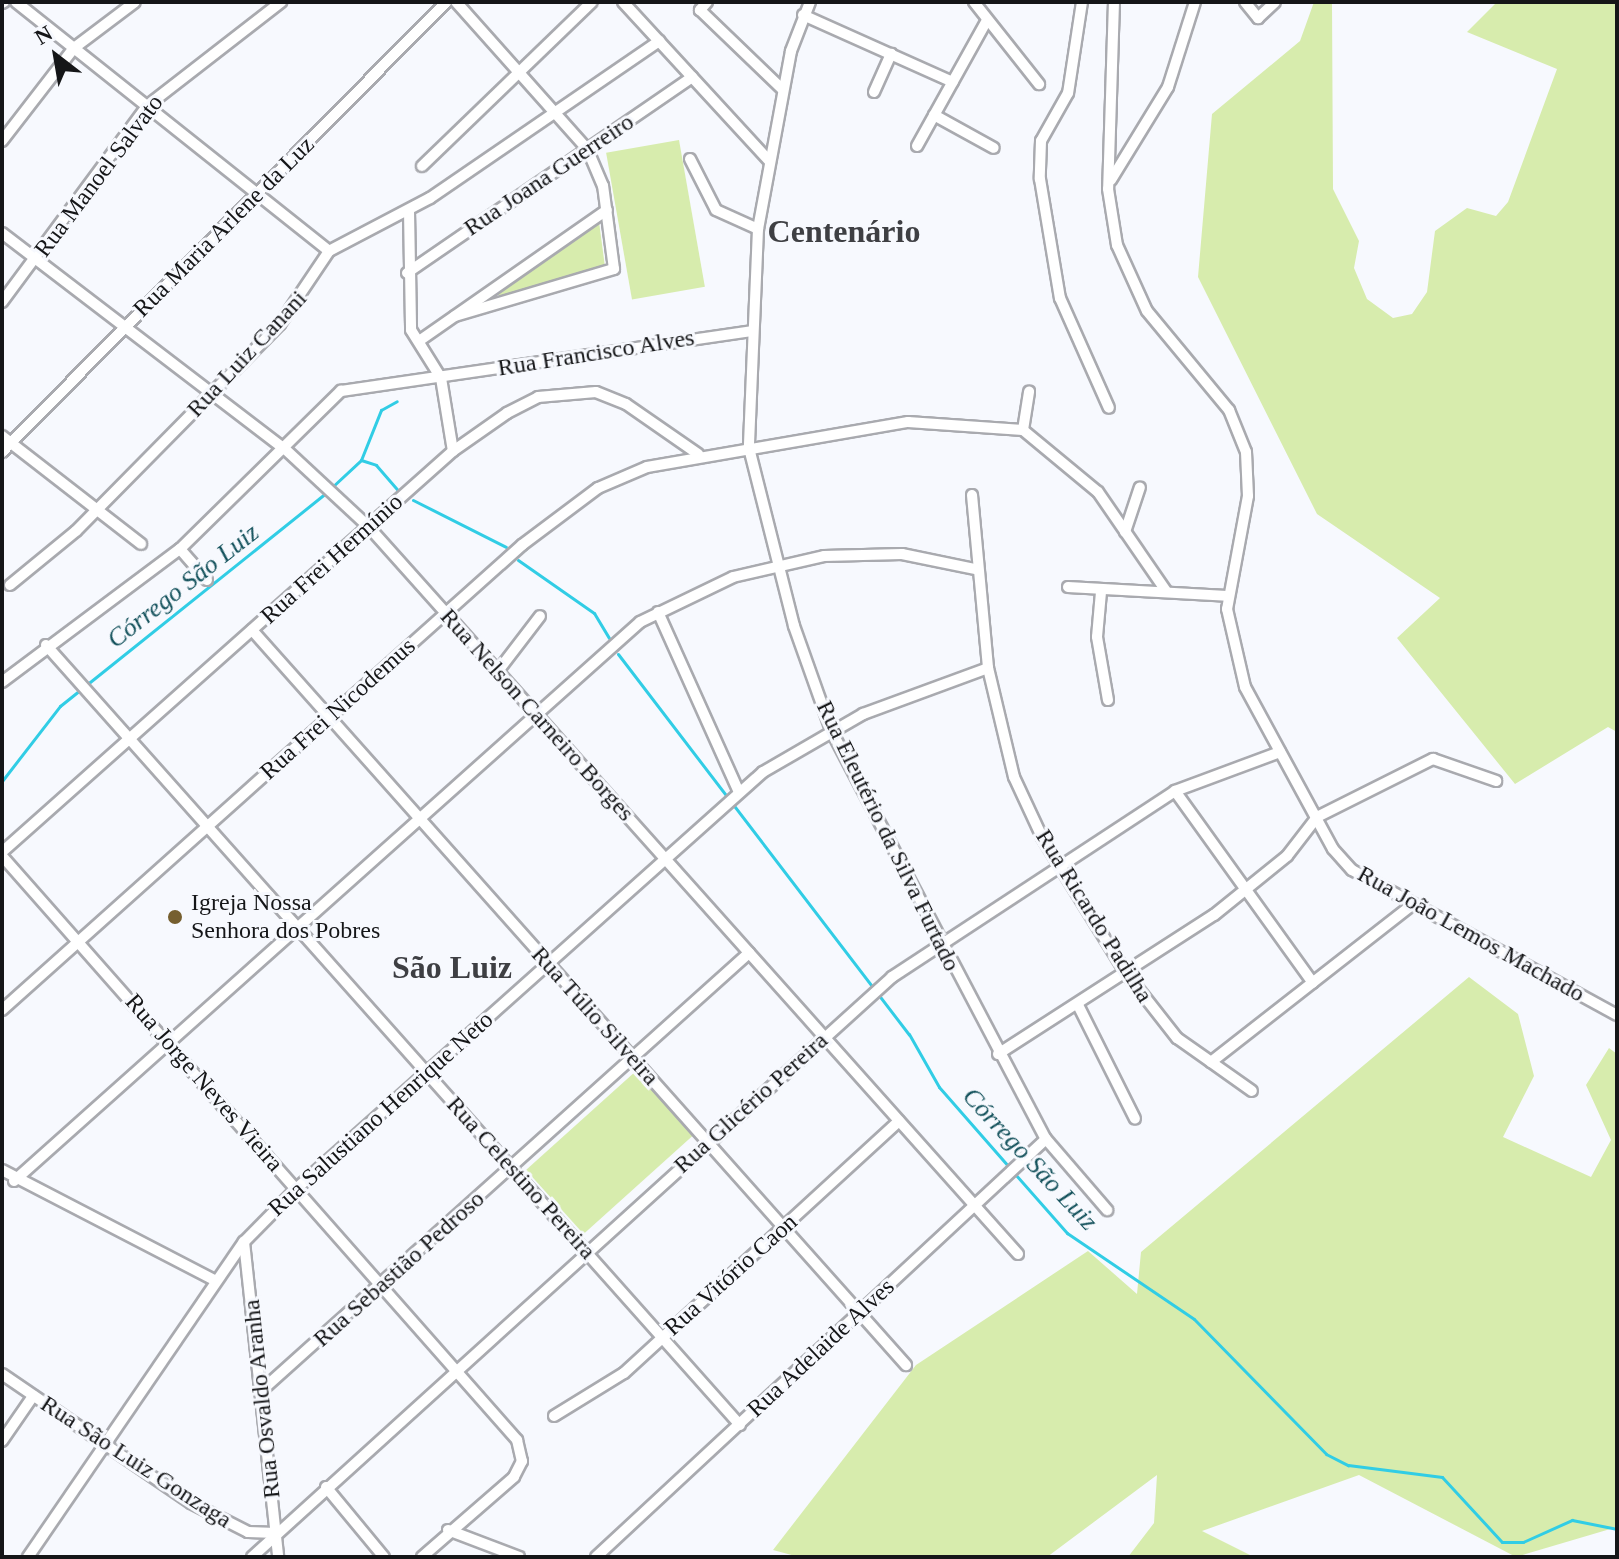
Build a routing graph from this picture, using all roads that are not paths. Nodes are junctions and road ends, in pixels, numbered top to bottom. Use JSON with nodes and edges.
{"nodes":[{"id":1,"x":16,"y":2,"type":"edge"},
{"id":2,"x":135,"y":2,"type":"edge"},
{"id":3,"x":281,"y":2,"type":"edge"},
{"id":4,"x":446,"y":2,"type":"edge"},
{"id":5,"x":456,"y":2,"type":"edge"},
{"id":6,"x":592,"y":2,"type":"edge"},
{"id":7,"x":623,"y":2,"type":"edge"},
{"id":8,"x":707,"y":2,"type":"edge"},
{"id":9,"x":810,"y":2,"type":"edge"},
{"id":10,"x":974,"y":2,"type":"edge"},
{"id":11,"x":1082,"y":2,"type":"edge"},
{"id":12,"x":1114,"y":2,"type":"edge"},
{"id":13,"x":1195,"y":2,"type":"edge"},
{"id":14,"x":1245,"y":2,"type":"edge"},
{"id":15,"x":1275,"y":2,"type":"edge"},
{"id":16,"x":803,"y":15,"type":"junction"},
{"id":17,"x":987,"y":20,"type":"junction"},
{"id":18,"x":659,"y":41,"type":"junction"},
{"id":19,"x":74,"y":48,"type":"junction"},
{"id":20,"x":891,"y":54,"type":"junction"},
{"id":21,"x":520,"y":73,"type":"junction"},
{"id":22,"x":692,"y":77,"type":"junction"},
{"id":23,"x":953,"y":82,"type":"junction"},
{"id":24,"x":1039,"y":84,"type":"dead end"},
{"id":25,"x":783,"y":90,"type":"junction"},
{"id":26,"x":874,"y":92,"type":"dead end"},
{"id":27,"x":147,"y":106,"type":"junction"},
{"id":28,"x":555,"y":113,"type":"junction"},
{"id":29,"x":934,"y":115,"type":"junction"},
{"id":30,"x":2,"y":141,"type":"edge"},
{"id":31,"x":917,"y":146,"type":"dead end"},
{"id":32,"x":994,"y":148,"type":"dead end"},
{"id":33,"x":588,"y":150,"type":"junction"},
{"id":34,"x":690,"y":159,"type":"dead end"},
{"id":35,"x":770,"y":162,"type":"junction"},
{"id":36,"x":422,"y":166,"type":"dead end"},
{"id":37,"x":1108,"y":189,"type":"junction"},
{"id":38,"x":257,"y":194,"type":"junction"},
{"id":39,"x":607,"y":210,"type":"junction"},
{"id":40,"x":409,"y":211,"type":"junction"},
{"id":41,"x":758,"y":229,"type":"junction"},
{"id":42,"x":2,"y":233,"type":"edge"},
{"id":43,"x":329,"y":251,"type":"junction"},
{"id":44,"x":35,"y":259,"type":"junction"},
{"id":45,"x":407,"y":273,"type":"junction"},
{"id":46,"x":2,"y":302,"type":"edge"},
{"id":47,"x":455,"y":316,"type":"junction"},
{"id":48,"x":124,"y":327,"type":"junction"},
{"id":49,"x":752,"y":331,"type":"junction"},
{"id":50,"x":419,"y":341,"type":"junction"},
{"id":51,"x":441,"y":378,"type":"junction"},
{"id":52,"x":1029,"y":391,"type":"dead end"},
{"id":53,"x":213,"y":395,"type":"junction"},
{"id":54,"x":1109,"y":408,"type":"dead end"},
{"id":55,"x":1023,"y":430,"type":"junction"},
{"id":56,"x":6,"y":440,"type":"edge"},
{"id":57,"x":749,"y":448,"type":"junction"},
{"id":58,"x":285,"y":449,"type":"junction"},
{"id":59,"x":453,"y":451,"type":"junction"},
{"id":60,"x":2,"y":452,"type":"edge"},
{"id":61,"x":698,"y":454,"type":"junction"},
{"id":62,"x":1140,"y":487,"type":"dead end"},
{"id":63,"x":972,"y":495,"type":"dead end"},
{"id":64,"x":97,"y":510,"type":"junction"},
{"id":65,"x":368,"y":526,"type":"junction"},
{"id":66,"x":1125,"y":532,"type":"junction"},
{"id":67,"x":141,"y":544,"type":"dead end"},
{"id":68,"x":180,"y":549,"type":"junction"},
{"id":69,"x":778,"y":563,"type":"junction"},
{"id":70,"x":975,"y":569,"type":"junction"},
{"id":71,"x":207,"y":580,"type":"dead end"},
{"id":72,"x":10,"y":585,"type":"dead end"},
{"id":73,"x":1068,"y":587,"type":"dead end"},
{"id":74,"x":1166,"y":591,"type":"junction"},
{"id":75,"x":1101,"y":592,"type":"junction"},
{"id":76,"x":1227,"y":596,"type":"junction"},
{"id":77,"x":658,"y":612,"type":"junction"},
{"id":78,"x":446,"y":614,"type":"junction"},
{"id":79,"x":540,"y":616,"type":"dead end"},
{"id":80,"x":252,"y":630,"type":"junction"},
{"id":81,"x":46,"y":645,"type":"junction"},
{"id":82,"x":988,"y":668,"type":"junction"},
{"id":83,"x":498,"y":671,"type":"junction"},
{"id":84,"x":2,"y":682,"type":"edge"},
{"id":85,"x":1108,"y":700,"type":"dead end"},
{"id":86,"x":536,"y":714,"type":"junction"},
{"id":87,"x":329,"y":717,"type":"junction"},
{"id":88,"x":831,"y":730,"type":"junction"},
{"id":89,"x":129,"y":739,"type":"junction"},
{"id":90,"x":1280,"y":752,"type":"junction"},
{"id":91,"x":1496,"y":781,"type":"dead end"},
{"id":92,"x":1175,"y":791,"type":"junction"},
{"id":93,"x":737,"y":793,"type":"junction"},
{"id":94,"x":1317,"y":817,"type":"junction"},
{"id":95,"x":419,"y":818,"type":"junction"},
{"id":96,"x":207,"y":826,"type":"junction"},
{"id":97,"x":2,"y":854,"type":"edge"},
{"id":98,"x":664,"y":858,"type":"junction"},
{"id":99,"x":1059,"y":866,"type":"junction"},
{"id":100,"x":1245,"y":892,"type":"junction"},
{"id":101,"x":1413,"y":904,"type":"junction"},
{"id":102,"x":297,"y":927,"type":"junction"},
{"id":103,"x":78,"y":941,"type":"junction"},
{"id":104,"x":940,"y":945,"type":"junction"},
{"id":105,"x":749,"y":953,"type":"junction"},
{"id":106,"x":548,"y":963,"type":"junction"},
{"id":107,"x":1126,"y":973,"type":"junction"},
{"id":108,"x":1313,"y":983,"type":"junction"},
{"id":109,"x":1078,"y":1005,"type":"junction"},
{"id":110,"x":2,"y":1010,"type":"edge"},
{"id":111,"x":1617,"y":1015,"type":"edge"},
{"id":112,"x":824,"y":1037,"type":"junction"},
{"id":113,"x":168,"y":1043,"type":"junction"},
{"id":114,"x":998,"y":1054,"type":"junction"},
{"id":115,"x":632,"y":1057,"type":"junction"},
{"id":116,"x":1211,"y":1062,"type":"junction"},
{"id":117,"x":426,"y":1072,"type":"junction"},
{"id":118,"x":1252,"y":1091,"type":"dead end"},
{"id":119,"x":1135,"y":1119,"type":"dead end"},
{"id":120,"x":899,"y":1121,"type":"junction"},
{"id":121,"x":1046,"y":1139,"type":"junction"},
{"id":122,"x":707,"y":1142,"type":"junction"},
{"id":123,"x":511,"y":1168,"type":"junction"},
{"id":124,"x":2,"y":1170,"type":"edge"},
{"id":125,"x":14,"y":1181,"type":"junction"},
{"id":126,"x":296,"y":1189,"type":"junction"},
{"id":127,"x":975,"y":1206,"type":"junction"},
{"id":128,"x":1107,"y":1210,"type":"dead end"},
{"id":129,"x":783,"y":1227,"type":"junction"},
{"id":130,"x":244,"y":1242,"type":"junction"},
{"id":131,"x":586,"y":1252,"type":"junction"},
{"id":132,"x":1018,"y":1254,"type":"dead end"},
{"id":133,"x":216,"y":1281,"type":"junction"},
{"id":134,"x":382,"y":1286,"type":"junction"},
{"id":135,"x":860,"y":1313,"type":"junction"},
{"id":136,"x":662,"y":1338,"type":"junction"},
{"id":137,"x":906,"y":1365,"type":"dead end"},
{"id":138,"x":456,"y":1370,"type":"junction"},
{"id":139,"x":2,"y":1374,"type":"edge"},
{"id":140,"x":261,"y":1391,"type":"junction"},
{"id":141,"x":33,"y":1396,"type":"junction"},
{"id":142,"x":554,"y":1416,"type":"dead end"},
{"id":143,"x":740,"y":1425,"type":"junction"},
{"id":144,"x":2,"y":1441,"type":"edge"},
{"id":145,"x":104,"y":1446,"type":"junction"},
{"id":146,"x":326,"y":1487,"type":"junction"},
{"id":147,"x":448,"y":1530,"type":"junction"},
{"id":148,"x":276,"y":1533,"type":"junction"},
{"id":149,"x":28,"y":1557,"type":"edge"},
{"id":150,"x":252,"y":1557,"type":"edge"},
{"id":151,"x":278,"y":1557,"type":"edge"},
{"id":152,"x":384,"y":1557,"type":"edge"},
{"id":153,"x":422,"y":1557,"type":"edge"},
{"id":154,"x":519,"y":1557,"type":"edge"},
{"id":155,"x":596,"y":1557,"type":"edge"}],
"edges":[{"from":1,"to":19,"type":"street"},
{"from":2,"to":19,"type":"street"},
{"from":3,"to":27,"type":"street","name":"Rua Manoel Salvato"},
{"from":4,"to":38,"type":"street","name":"Rua Maria Arlene da Luz"},
{"from":5,"to":21,"type":"street"},
{"from":6,"to":21,"type":"street"},
{"from":7,"to":18,"type":"street"},
{"from":8,"to":25,"type":"street"},
{"from":9,"to":16,"type":"street","name":"Rua Eleutério da Silva Furtado"},
{"from":10,"to":17,"type":"street"},
{"from":11,"to":54,"type":"street"},
{"from":12,"to":37,"type":"street","name":"Rua João Lemos Machado"},
{"from":13,"to":37,"type":"street"},
{"from":14,"to":15,"type":"street"},
{"from":16,"to":20,"type":"street"},
{"from":16,"to":25,"type":"street","name":"Rua Eleutério da Silva Furtado"},
{"from":17,"to":23,"type":"street"},
{"from":17,"to":24,"type":"street"},
{"from":18,"to":22,"type":"street"},
{"from":18,"to":28,"type":"street"},
{"from":19,"to":27,"type":"street"},
{"from":19,"to":30,"type":"street"},
{"from":20,"to":23,"type":"street"},
{"from":20,"to":26,"type":"street"},
{"from":21,"to":28,"type":"street"},
{"from":21,"to":36,"type":"street"},
{"from":22,"to":33,"type":"street","name":"Rua Joana Guerreiro"},
{"from":22,"to":35,"type":"street"},
{"from":23,"to":29,"type":"street"},
{"from":25,"to":35,"type":"street","name":"Rua Eleutério da Silva Furtado"},
{"from":27,"to":38,"type":"street"},
{"from":27,"to":44,"type":"street","name":"Rua Manoel Salvato"},
{"from":28,"to":33,"type":"street"},
{"from":28,"to":40,"type":"street"},
{"from":29,"to":31,"type":"street"},
{"from":29,"to":32,"type":"street"},
{"from":33,"to":39,"type":"street"},
{"from":33,"to":45,"type":"street","name":"Rua Joana Guerreiro"},
{"from":34,"to":41,"type":"street"},
{"from":35,"to":41,"type":"street","name":"Rua Eleutério da Silva Furtado"},
{"from":37,"to":76,"type":"street","name":"Rua João Lemos Machado"},
{"from":38,"to":43,"type":"street"},
{"from":38,"to":48,"type":"street","name":"Rua Maria Arlene da Luz"},
{"from":39,"to":47,"type":"street"},
{"from":39,"to":47,"type":"street"},
{"from":40,"to":43,"type":"street"},
{"from":40,"to":45,"type":"street"},
{"from":41,"to":49,"type":"street","name":"Rua Eleutério da Silva Furtado"},
{"from":42,"to":44,"type":"street","name":"Rua Nelson Carneiro Borges"},
{"from":43,"to":53,"type":"street","name":"Rua Luiz Canani"},
{"from":44,"to":46,"type":"street","name":"Rua Manoel Salvato"},
{"from":44,"to":48,"type":"street","name":"Rua Nelson Carneiro Borges"},
{"from":45,"to":50,"type":"street"},
{"from":47,"to":50,"type":"street"},
{"from":48,"to":53,"type":"street","name":"Rua Nelson Carneiro Borges"},
{"from":48,"to":56,"type":"street","name":"Rua Maria Arlene da Luz"},
{"from":49,"to":51,"type":"street","name":"Rua Francisco Alves"},
{"from":49,"to":57,"type":"street","name":"Rua Eleutério da Silva Furtado"},
{"from":50,"to":51,"type":"street"},
{"from":51,"to":58,"type":"street","name":"Rua Francisco Alves"},
{"from":51,"to":59,"type":"street"},
{"from":52,"to":55,"type":"street"},
{"from":53,"to":58,"type":"street","name":"Rua Nelson Carneiro Borges"},
{"from":53,"to":64,"type":"street","name":"Rua Luiz Canani"},
{"from":55,"to":57,"type":"street","name":"Rua Frei Nicodemus"},
{"from":55,"to":66,"type":"street"},
{"from":56,"to":60,"type":"street","name":"Rua Maria Arlene da Luz"},
{"from":56,"to":64,"type":"street"},
{"from":57,"to":61,"type":"street","name":"Rua Frei Nicodemus"},
{"from":57,"to":69,"type":"street","name":"Rua Eleutério da Silva Furtado"},
{"from":58,"to":65,"type":"street","name":"Rua Nelson Carneiro Borges"},
{"from":58,"to":68,"type":"street","name":"Rua Francisco Alves"},
{"from":59,"to":61,"type":"street","name":"Rua Frei Hermínio"},
{"from":59,"to":65,"type":"street","name":"Rua Frei Hermínio"},
{"from":61,"to":78,"type":"street","name":"Rua Frei Nicodemus"},
{"from":62,"to":66,"type":"street"},
{"from":63,"to":70,"type":"street","name":"Rua Ricardo Padilha"},
{"from":64,"to":67,"type":"street"},
{"from":64,"to":72,"type":"street","name":"Rua Luiz Canani"},
{"from":65,"to":78,"type":"street","name":"Rua Nelson Carneiro Borges"},
{"from":65,"to":80,"type":"street","name":"Rua Frei Hermínio"},
{"from":66,"to":74,"type":"street"},
{"from":68,"to":71,"type":"street"},
{"from":68,"to":81,"type":"street","name":"Rua Francisco Alves"},
{"from":69,"to":70,"type":"street"},
{"from":69,"to":77,"type":"street"},
{"from":69,"to":88,"type":"street","name":"Rua Eleutério da Silva Furtado"},
{"from":70,"to":82,"type":"street","name":"Rua Ricardo Padilha"},
{"from":73,"to":75,"type":"street"},
{"from":74,"to":75,"type":"street"},
{"from":74,"to":76,"type":"street"},
{"from":75,"to":85,"type":"street"},
{"from":76,"to":90,"type":"street","name":"Rua João Lemos Machado"},
{"from":77,"to":86,"type":"street"},
{"from":77,"to":93,"type":"street"},
{"from":78,"to":83,"type":"street","name":"Rua Nelson Carneiro Borges"},
{"from":78,"to":87,"type":"street","name":"Rua Frei Nicodemus"},
{"from":79,"to":83,"type":"street"},
{"from":80,"to":87,"type":"street","name":"Rua Túlio Silveira"},
{"from":80,"to":89,"type":"street","name":"Rua Frei Hermínio"},
{"from":81,"to":84,"type":"street","name":"Rua Francisco Alves"},
{"from":81,"to":89,"type":"street","name":"Rua Celestino Pereira"},
{"from":82,"to":88,"type":"street","name":"Rua Salustiano Henrique Neto"},
{"from":82,"to":99,"type":"street","name":"Rua Ricardo Padilha"},
{"from":83,"to":86,"type":"street","name":"Rua Nelson Carneiro Borges"},
{"from":86,"to":95,"type":"street"},
{"from":86,"to":98,"type":"street","name":"Rua Nelson Carneiro Borges"},
{"from":87,"to":95,"type":"street","name":"Rua Túlio Silveira"},
{"from":87,"to":96,"type":"street","name":"Rua Frei Nicodemus"},
{"from":88,"to":93,"type":"street","name":"Rua Salustiano Henrique Neto"},
{"from":88,"to":104,"type":"street","name":"Rua Eleutério da Silva Furtado"},
{"from":89,"to":96,"type":"street","name":"Rua Celestino Pereira"},
{"from":89,"to":97,"type":"street","name":"Rua Frei Hermínio"},
{"from":90,"to":92,"type":"street","name":"Rua Glicério Pereira"},
{"from":90,"to":94,"type":"street","name":"Rua João Lemos Machado"},
{"from":91,"to":94,"type":"street"},
{"from":92,"to":99,"type":"street","name":"Rua Glicério Pereira"},
{"from":92,"to":100,"type":"street"},
{"from":93,"to":98,"type":"street","name":"Rua Salustiano Henrique Neto"},
{"from":94,"to":100,"type":"street"},
{"from":94,"to":101,"type":"street","name":"Rua João Lemos Machado"},
{"from":95,"to":102,"type":"street"},
{"from":95,"to":106,"type":"street","name":"Rua Túlio Silveira"},
{"from":96,"to":102,"type":"street","name":"Rua Celestino Pereira"},
{"from":96,"to":103,"type":"street","name":"Rua Frei Nicodemus"},
{"from":97,"to":103,"type":"street","name":"Rua Jorge Neves Vieira"},
{"from":98,"to":105,"type":"street","name":"Rua Nelson Carneiro Borges"},
{"from":98,"to":106,"type":"street","name":"Rua Salustiano Henrique Neto"},
{"from":99,"to":104,"type":"street","name":"Rua Glicério Pereira"},
{"from":99,"to":107,"type":"street","name":"Rua Ricardo Padilha"},
{"from":100,"to":107,"type":"street"},
{"from":100,"to":108,"type":"street"},
{"from":101,"to":108,"type":"street"},
{"from":101,"to":111,"type":"street","name":"Rua João Lemos Machado"},
{"from":102,"to":113,"type":"street"},
{"from":102,"to":117,"type":"street","name":"Rua Celestino Pereira"},
{"from":103,"to":110,"type":"street","name":"Rua Frei Nicodemus"},
{"from":103,"to":113,"type":"street","name":"Rua Jorge Neves Vieira"},
{"from":104,"to":112,"type":"street","name":"Rua Glicério Pereira"},
{"from":104,"to":114,"type":"street","name":"Rua Eleutério da Silva Furtado"},
{"from":105,"to":112,"type":"street","name":"Rua Nelson Carneiro Borges"},
{"from":105,"to":115,"type":"street","name":"Rua Sebastião Pedroso"},
{"from":106,"to":115,"type":"street","name":"Rua Túlio Silveira"},
{"from":106,"to":117,"type":"street","name":"Rua Salustiano Henrique Neto"},
{"from":107,"to":109,"type":"street"},
{"from":107,"to":116,"type":"street","name":"Rua Ricardo Padilha"},
{"from":108,"to":116,"type":"street"},
{"from":109,"to":114,"type":"street"},
{"from":109,"to":119,"type":"street"},
{"from":112,"to":120,"type":"street","name":"Rua Nelson Carneiro Borges"},
{"from":112,"to":122,"type":"street","name":"Rua Glicério Pereira"},
{"from":113,"to":125,"type":"street"},
{"from":113,"to":126,"type":"street","name":"Rua Jorge Neves Vieira"},
{"from":114,"to":121,"type":"street","name":"Rua Eleutério da Silva Furtado"},
{"from":115,"to":122,"type":"street","name":"Rua Túlio Silveira"},
{"from":115,"to":123,"type":"street","name":"Rua Sebastião Pedroso"},
{"from":116,"to":118,"type":"street","name":"Rua Ricardo Padilha"},
{"from":117,"to":123,"type":"street","name":"Rua Celestino Pereira"},
{"from":117,"to":126,"type":"street","name":"Rua Salustiano Henrique Neto"},
{"from":120,"to":127,"type":"street","name":"Rua Nelson Carneiro Borges"},
{"from":120,"to":129,"type":"street","name":"Rua Vitório Caon"},
{"from":121,"to":127,"type":"street","name":"Rua Adelaide Alves"},
{"from":121,"to":128,"type":"street","name":"Rua Eleutério da Silva Furtado"},
{"from":122,"to":129,"type":"street","name":"Rua Túlio Silveira"},
{"from":122,"to":131,"type":"street","name":"Rua Glicério Pereira"},
{"from":123,"to":131,"type":"street","name":"Rua Celestino Pereira"},
{"from":123,"to":134,"type":"street","name":"Rua Sebastião Pedroso"},
{"from":124,"to":125,"type":"street"},
{"from":125,"to":133,"type":"street"},
{"from":126,"to":130,"type":"street","name":"Rua Salustiano Henrique Neto"},
{"from":126,"to":134,"type":"street","name":"Rua Jorge Neves Vieira"},
{"from":127,"to":132,"type":"street","name":"Rua Nelson Carneiro Borges"},
{"from":127,"to":135,"type":"street","name":"Rua Adelaide Alves"},
{"from":129,"to":135,"type":"street","name":"Rua Túlio Silveira"},
{"from":129,"to":136,"type":"street","name":"Rua Vitório Caon"},
{"from":130,"to":133,"type":"street","name":"Rua Salustiano Henrique Neto"},
{"from":130,"to":140,"type":"street","name":"Rua Osvaldo Aranha"},
{"from":131,"to":136,"type":"street","name":"Rua Celestino Pereira"},
{"from":131,"to":138,"type":"street","name":"Rua Glicério Pereira"},
{"from":133,"to":145,"type":"street","name":"Rua Salustiano Henrique Neto"},
{"from":134,"to":138,"type":"street","name":"Rua Jorge Neves Vieira"},
{"from":134,"to":140,"type":"street","name":"Rua Sebastião Pedroso"},
{"from":135,"to":137,"type":"street","name":"Rua Túlio Silveira"},
{"from":135,"to":143,"type":"street","name":"Rua Adelaide Alves"},
{"from":136,"to":142,"type":"street","name":"Rua Vitório Caon"},
{"from":136,"to":143,"type":"street","name":"Rua Celestino Pereira"},
{"from":138,"to":146,"type":"street","name":"Rua Glicério Pereira"},
{"from":138,"to":147,"type":"street","name":"Rua Jorge Neves Vieira"},
{"from":139,"to":141,"type":"street","name":"Rua São Luiz Gonzaga"},
{"from":140,"to":148,"type":"street","name":"Rua Osvaldo Aranha"},
{"from":141,"to":144,"type":"street"},
{"from":141,"to":145,"type":"street","name":"Rua São Luiz Gonzaga"},
{"from":143,"to":155,"type":"street","name":"Rua Adelaide Alves"},
{"from":145,"to":148,"type":"street","name":"Rua São Luiz Gonzaga"},
{"from":145,"to":149,"type":"street","name":"Rua Salustiano Henrique Neto"},
{"from":146,"to":148,"type":"street","name":"Rua Glicério Pereira"},
{"from":146,"to":152,"type":"street"},
{"from":147,"to":153,"type":"street"},
{"from":147,"to":154,"type":"street"},
{"from":148,"to":150,"type":"street","name":"Rua Glicério Pereira"},
{"from":148,"to":151,"type":"street","name":"Rua Osvaldo Aranha"}]}
